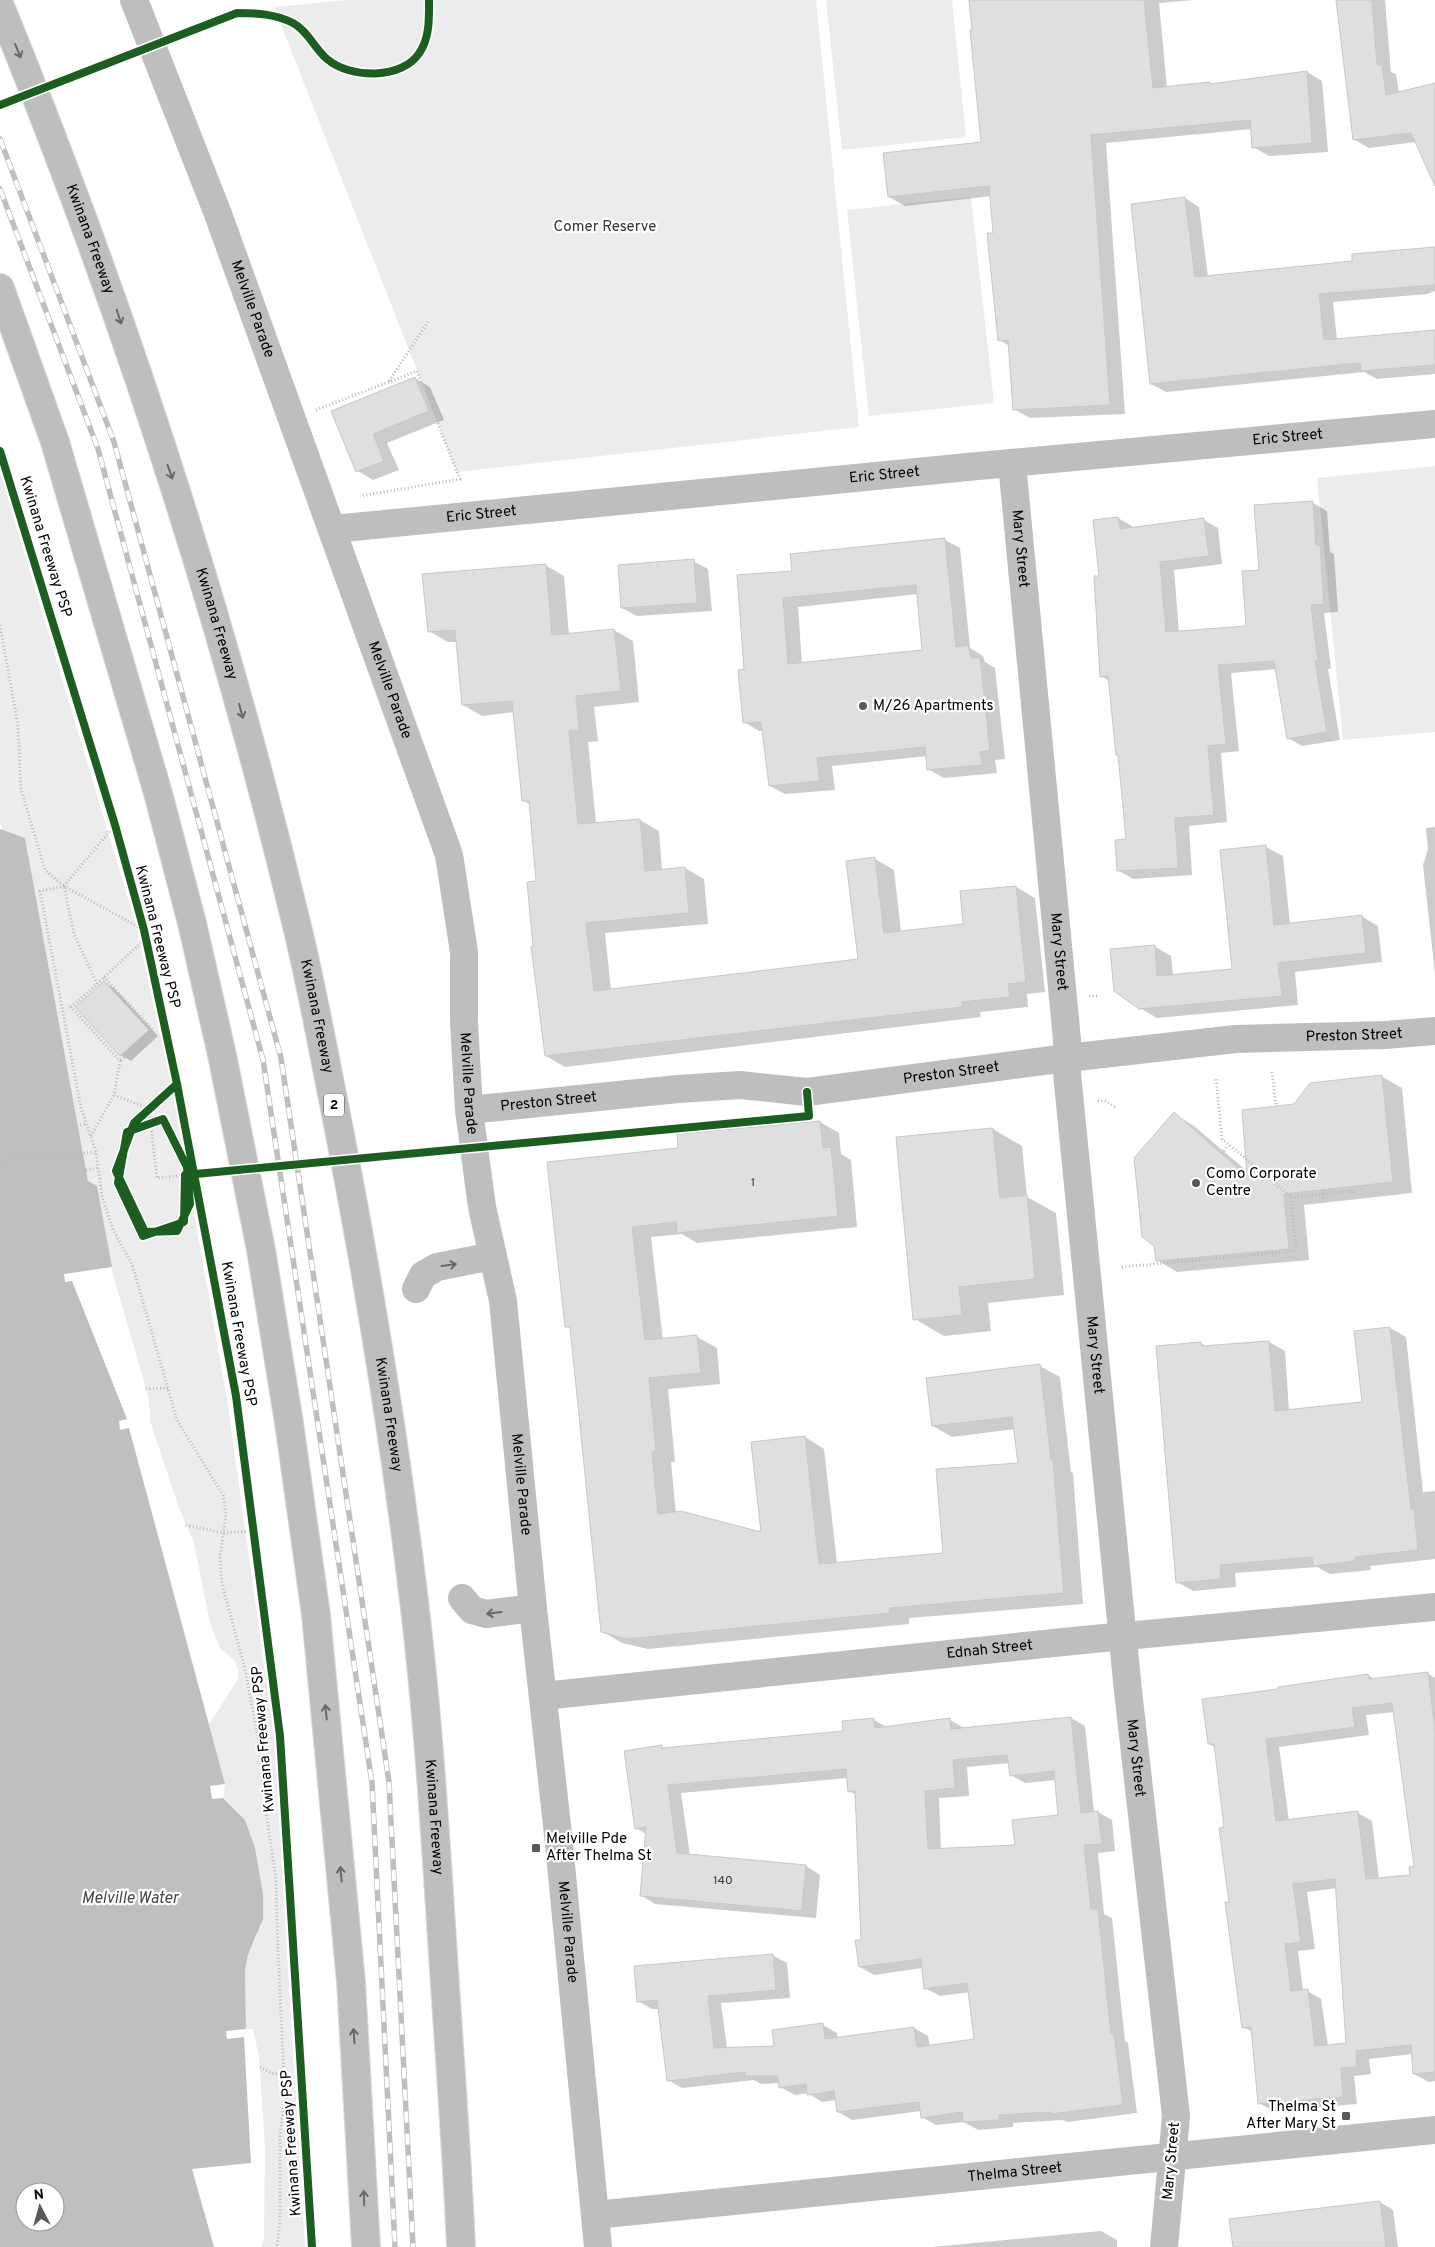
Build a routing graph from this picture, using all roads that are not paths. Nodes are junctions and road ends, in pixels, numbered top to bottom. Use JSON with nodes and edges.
{"nodes":[{"id":1,"x":134,"y":0,"type":"edge"},
{"id":2,"x":0,"y":6,"type":"edge"},
{"id":3,"x":0,"y":288,"type":"edge"},
{"id":4,"x":1435,"y":424,"type":"edge"},
{"id":5,"x":1012,"y":463,"type":"junction"},
{"id":6,"x":333,"y":529,"type":"junction"},
{"id":7,"x":1435,"y":1031,"type":"edge"},
{"id":8,"x":1067,"y":1058,"type":"junction"},
{"id":9,"x":469,"y":1110,"type":"junction"},
{"id":10,"x":493,"y":1256,"type":"junction"},
{"id":11,"x":416,"y":1289,"type":"dead end"},
{"id":12,"x":462,"y":1598,"type":"dead end"},
{"id":13,"x":1435,"y":1607,"type":"edge"},
{"id":14,"x":532,"y":1608,"type":"junction"},
{"id":15,"x":1122,"y":1637,"type":"junction"},
{"id":16,"x":543,"y":1696,"type":"junction"},
{"id":17,"x":1435,"y":2130,"type":"edge"},
{"id":18,"x":1174,"y":2155,"type":"junction"},
{"id":19,"x":595,"y":2215,"type":"junction"},
{"id":20,"x":366,"y":2247,"type":"edge"},
{"id":21,"x":461,"y":2247,"type":"edge"},
{"id":22,"x":598,"y":2247,"type":"edge"},
{"id":23,"x":1164,"y":2247,"type":"edge"}],
"edges":[{"from":1,"to":6,"type":"main road","name":"Melville Parade"},
{"from":2,"to":21,"type":"main road","name":"Kwinana Freeway","number":"2","one_way":true},
{"from":20,"to":3,"type":"main road","one_way":true},
{"from":4,"to":5,"type":"main road","name":"Eric Street"},
{"from":5,"to":6,"type":"main road","name":"Eric Street"},
{"from":5,"to":8,"type":"main road","name":"Mary Street"},
{"from":6,"to":9,"type":"main road","name":"Melville Parade"},
{"from":7,"to":8,"type":"main road","name":"Preston Street"},
{"from":8,"to":9,"type":"main road","name":"Preston Street"},
{"from":8,"to":15,"type":"main road","name":"Mary Street"},
{"from":9,"to":10,"type":"main road","name":"Melville Parade"},
{"from":11,"to":10,"type":"main road","one_way":true},
{"from":10,"to":14,"type":"main road","name":"Melville Parade"},
{"from":14,"to":12,"type":"main road","one_way":true},
{"from":13,"to":15,"type":"main road","name":"Ednah Street"},
{"from":14,"to":16,"type":"main road","name":"Melville Parade"},
{"from":15,"to":16,"type":"main road","name":"Ednah Street"},
{"from":15,"to":18,"type":"main road","name":"Mary Street"},
{"from":16,"to":19,"type":"main road","name":"Melville Parade"},
{"from":17,"to":18,"type":"main road","name":"Thelma Street"},
{"from":18,"to":19,"type":"main road","name":"Thelma Street"},
{"from":18,"to":23,"type":"main road","name":"Mary Street"},
{"from":19,"to":22,"type":"main road","name":"Melville Parade"}]}
